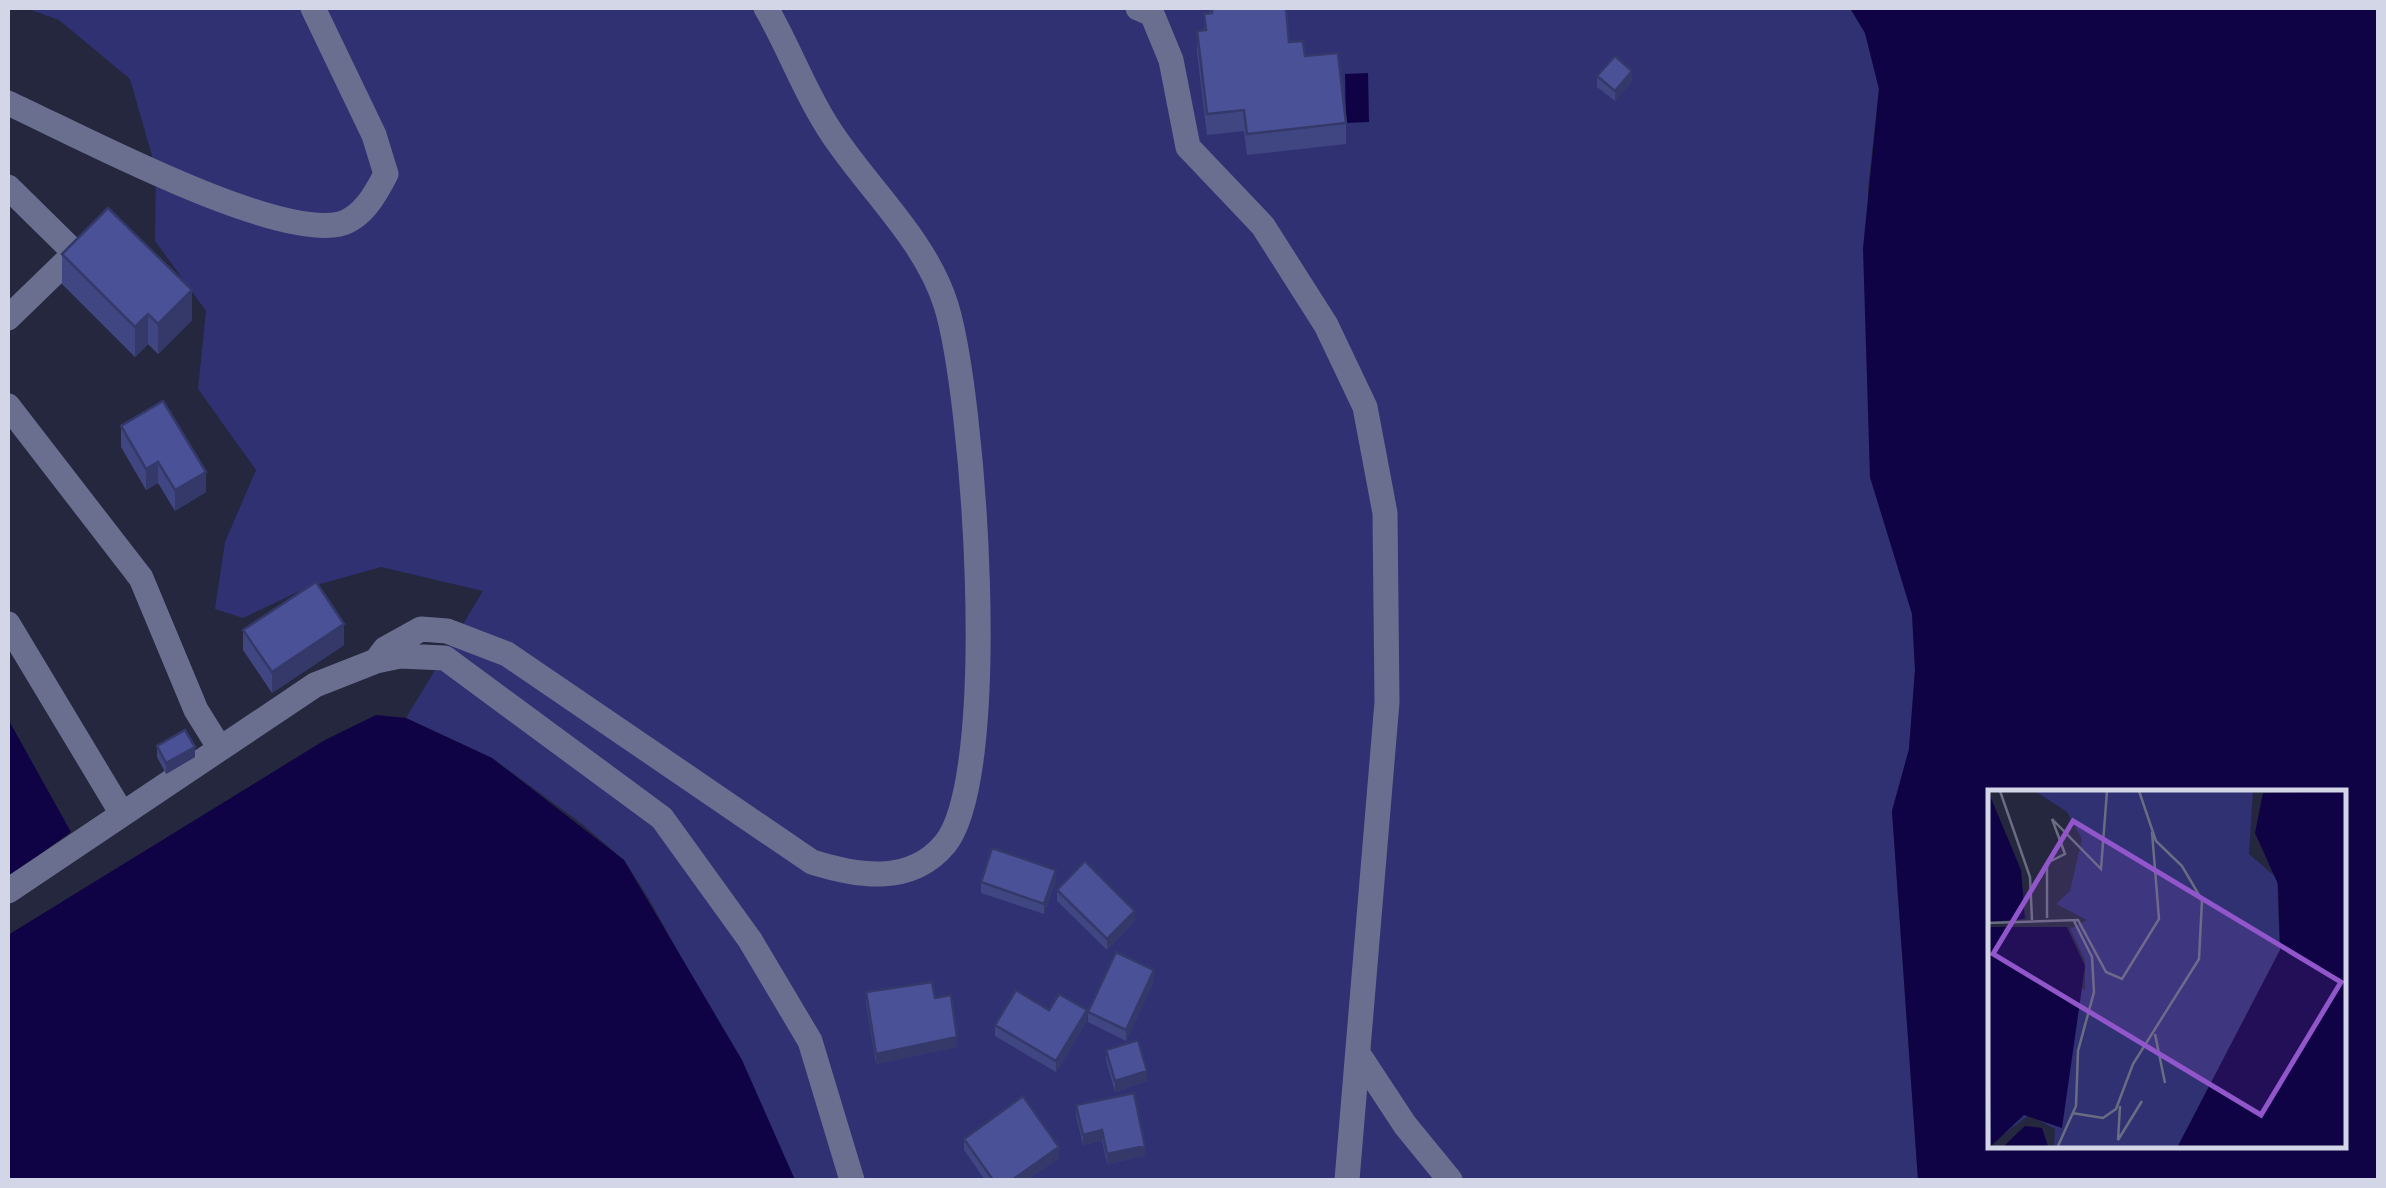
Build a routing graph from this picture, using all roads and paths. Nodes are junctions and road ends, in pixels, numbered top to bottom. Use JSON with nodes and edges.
{"nodes":[{"id":1,"x":313,"y":8,"type":"edge"},
{"id":2,"x":766,"y":8,"type":"edge"},
{"id":3,"x":1138,"y":8,"type":"edge"},
{"id":4,"x":8,"y":102,"type":"edge"},
{"id":5,"x":8,"y":188,"type":"edge"},
{"id":6,"x":8,"y":318,"type":"edge"},
{"id":7,"x":8,"y":406,"type":"edge"},
{"id":8,"x":8,"y":624,"type":"edge"},
{"id":9,"x":376,"y":661,"type":"junction"},
{"id":10,"x":219,"y":748,"type":"junction"},
{"id":11,"x":121,"y":812,"type":"junction"},
{"id":12,"x":8,"y":891,"type":"edge"},
{"id":13,"x":1358,"y":1055,"type":"junction"},
{"id":14,"x":852,"y":1180,"type":"edge"},
{"id":15,"x":1347,"y":1180,"type":"edge"},
{"id":16,"x":1450,"y":1180,"type":"edge"}],
"edges":[{"from":1,"to":4,"type":"lane"},
{"from":2,"to":9,"type":"lane"},
{"from":3,"to":13,"type":"lane"},
{"from":5,"to":6,"type":"lane"},
{"from":7,"to":10,"type":"lane"},
{"from":8,"to":11,"type":"lane"},
{"from":9,"to":10,"type":"lane"},
{"from":9,"to":14,"type":"lane"},
{"from":10,"to":11,"type":"lane"},
{"from":11,"to":12,"type":"lane"},
{"from":13,"to":15,"type":"lane"},
{"from":13,"to":16,"type":"lane"}]}
